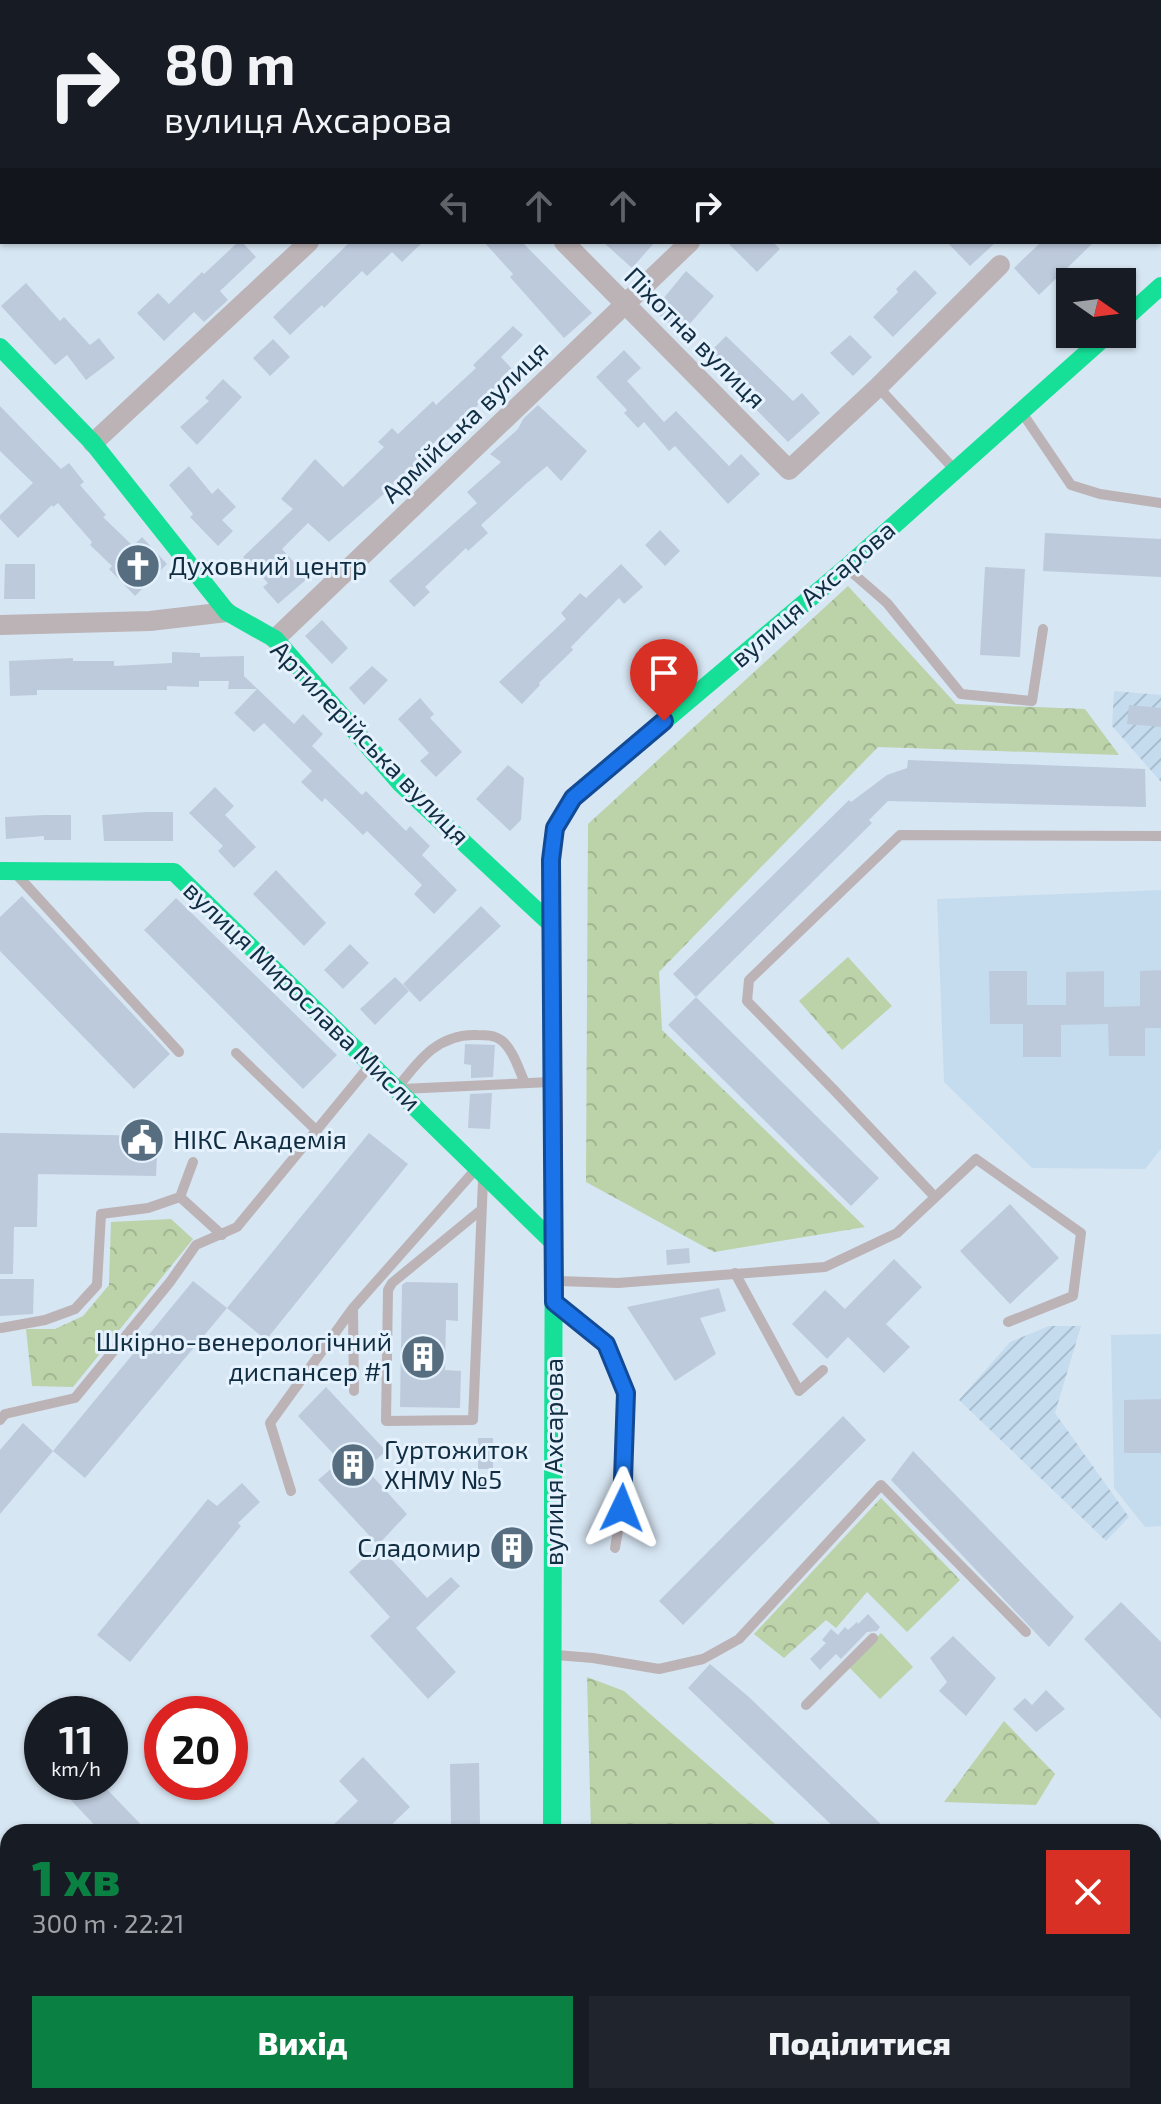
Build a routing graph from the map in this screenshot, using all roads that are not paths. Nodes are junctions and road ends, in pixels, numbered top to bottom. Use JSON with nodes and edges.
{"nodes":[{"id":1,"x":307,"y":244,"type":"edge"},
{"id":2,"x":566,"y":244,"type":"edge"},
{"id":3,"x":688,"y":244,"type":"edge"},
{"id":4,"x":1000,"y":265,"type":"dead end"},
{"id":5,"x":1161,"y":286,"type":"edge"},
{"id":6,"x":625,"y":305,"type":"junction"},
{"id":7,"x":1136,"y":308,"type":"edge"},
{"id":8,"x":0,"y":347,"type":"edge"},
{"id":9,"x":1092,"y":348,"type":"edge"},
{"id":10,"x":878,"y":387,"type":"junction"},
{"id":11,"x":1021,"y":411,"type":"junction"},
{"id":12,"x":93,"y":443,"type":"junction"},
{"id":13,"x":955,"y":470,"type":"junction"},
{"id":14,"x":1161,"y":503,"type":"edge"},
{"id":15,"x":847,"y":567,"type":"junction"},
{"id":16,"x":227,"y":612,"type":"junction"},
{"id":17,"x":0,"y":625,"type":"edge"},
{"id":18,"x":1043,"y":629,"type":"dead end"},
{"id":19,"x":275,"y":639,"type":"junction"},
{"id":20,"x":1161,"y":836,"type":"edge"},
{"id":21,"x":7,"y":871,"type":"edge"},
{"id":22,"x":551,"y":924,"type":"junction"},
{"id":23,"x":179,"y":1052,"type":"dead end"},
{"id":24,"x":236,"y":1053,"type":"dead end"},
{"id":25,"x":372,"y":1063,"type":"junction"},
{"id":26,"x":552,"y":1082,"type":"junction"},
{"id":27,"x":525,"y":1083,"type":"junction"},
{"id":28,"x":397,"y":1089,"type":"junction"},
{"id":29,"x":317,"y":1131,"type":"junction"},
{"id":30,"x":193,"y":1162,"type":"dead end"},
{"id":31,"x":480,"y":1170,"type":"junction"},
{"id":32,"x":180,"y":1197,"type":"junction"},
{"id":33,"x":935,"y":1197,"type":"junction"},
{"id":34,"x":481,"y":1210,"type":"junction"},
{"id":35,"x":222,"y":1235,"type":"junction"},
{"id":36,"x":554,"y":1243,"type":"junction"},
{"id":37,"x":735,"y":1273,"type":"junction"},
{"id":38,"x":554,"y":1281,"type":"junction"},
{"id":39,"x":554,"y":1302,"type":"junction"},
{"id":40,"x":353,"y":1308,"type":"junction"},
{"id":41,"x":1008,"y":1322,"type":"dead end"},
{"id":42,"x":0,"y":1328,"type":"edge"},
{"id":43,"x":823,"y":1370,"type":"dead end"},
{"id":44,"x":354,"y":1391,"type":"dead end"},
{"id":45,"x":0,"y":1420,"type":"edge"},
{"id":46,"x":291,"y":1491,"type":"dead end"},
{"id":47,"x":615,"y":1548,"type":"dead end"},
{"id":48,"x":1026,"y":1632,"type":"dead end"},
{"id":49,"x":873,"y":1638,"type":"dead end"},
{"id":50,"x":554,"y":1655,"type":"junction"},
{"id":51,"x":806,"y":1705,"type":"dead end"},
{"id":52,"x":552,"y":1824,"type":"edge"}],
"edges":[{"from":1,"to":12,"type":"street"},
{"from":2,"to":6,"type":"street","name":"Піхотна вулиця"},
{"from":3,"to":6,"type":"street","name":"Армійська вулиця"},
{"from":4,"to":10,"type":"street"},
{"from":5,"to":7,"type":"street"},
{"from":6,"to":10,"type":"street","name":"Піхотна вулиця"},
{"from":6,"to":19,"type":"street","name":"Армійська вулиця"},
{"from":8,"to":12,"type":"street","name":"Артилерійська вулиця"},
{"from":9,"to":11,"type":"street","name":"вулиця Ахсарова"},
{"from":10,"to":13,"type":"lane"},
{"from":11,"to":13,"type":"street","name":"вулиця Ахсарова"},
{"from":11,"to":14,"type":"lane"},
{"from":12,"to":16,"type":"street","name":"Артилерійська вулиця"},
{"from":13,"to":15,"type":"street","name":"вулиця Ахсарова"},
{"from":15,"to":18,"type":"lane"},
{"from":15,"to":22,"type":"street","name":"вулиця Ахсарова"},
{"from":16,"to":17,"type":"street"},
{"from":16,"to":19,"type":"street","name":"Артилерійська вулиця"},
{"from":19,"to":22,"type":"street","name":"Артилерійська вулиця"},
{"from":20,"to":33,"type":"lane"},
{"from":21,"to":23,"type":"lane"},
{"from":21,"to":25,"type":"street","name":"вулиця Мирослава Мисли"},
{"from":22,"to":26,"type":"street","name":"вулиця Ахсарова"},
{"from":24,"to":29,"type":"lane"},
{"from":25,"to":28,"type":"street","name":"вулиця Мирослава Мисли"},
{"from":25,"to":29,"type":"lane"},
{"from":26,"to":27,"type":"lane"},
{"from":26,"to":36,"type":"street","name":"вулиця Ахсарова"},
{"from":27,"to":28,"type":"lane"},
{"from":27,"to":28,"type":"lane"},
{"from":28,"to":31,"type":"street","name":"вулиця Мирослава Мисли"},
{"from":29,"to":35,"type":"lane"},
{"from":30,"to":32,"type":"lane"},
{"from":31,"to":34,"type":"lane"},
{"from":31,"to":36,"type":"street","name":"вулиця Мирослава Мисли"},
{"from":31,"to":40,"type":"lane"},
{"from":32,"to":35,"type":"lane"},
{"from":32,"to":42,"type":"lane"},
{"from":33,"to":37,"type":"lane"},
{"from":33,"to":41,"type":"lane"},
{"from":34,"to":34,"type":"lane"},
{"from":35,"to":45,"type":"lane"},
{"from":36,"to":38,"type":"street","name":"вулиця Ахсарова"},
{"from":37,"to":38,"type":"lane"},
{"from":37,"to":43,"type":"lane"},
{"from":38,"to":39,"type":"street","name":"вулиця Ахсарова"},
{"from":39,"to":47,"type":"lane"},
{"from":39,"to":50,"type":"street","name":"вулиця Ахсарова"},
{"from":40,"to":44,"type":"lane"},
{"from":40,"to":46,"type":"lane"},
{"from":48,"to":50,"type":"lane"},
{"from":49,"to":51,"type":"lane"},
{"from":50,"to":52,"type":"street","name":"вулиця Ахсарова"}]}
